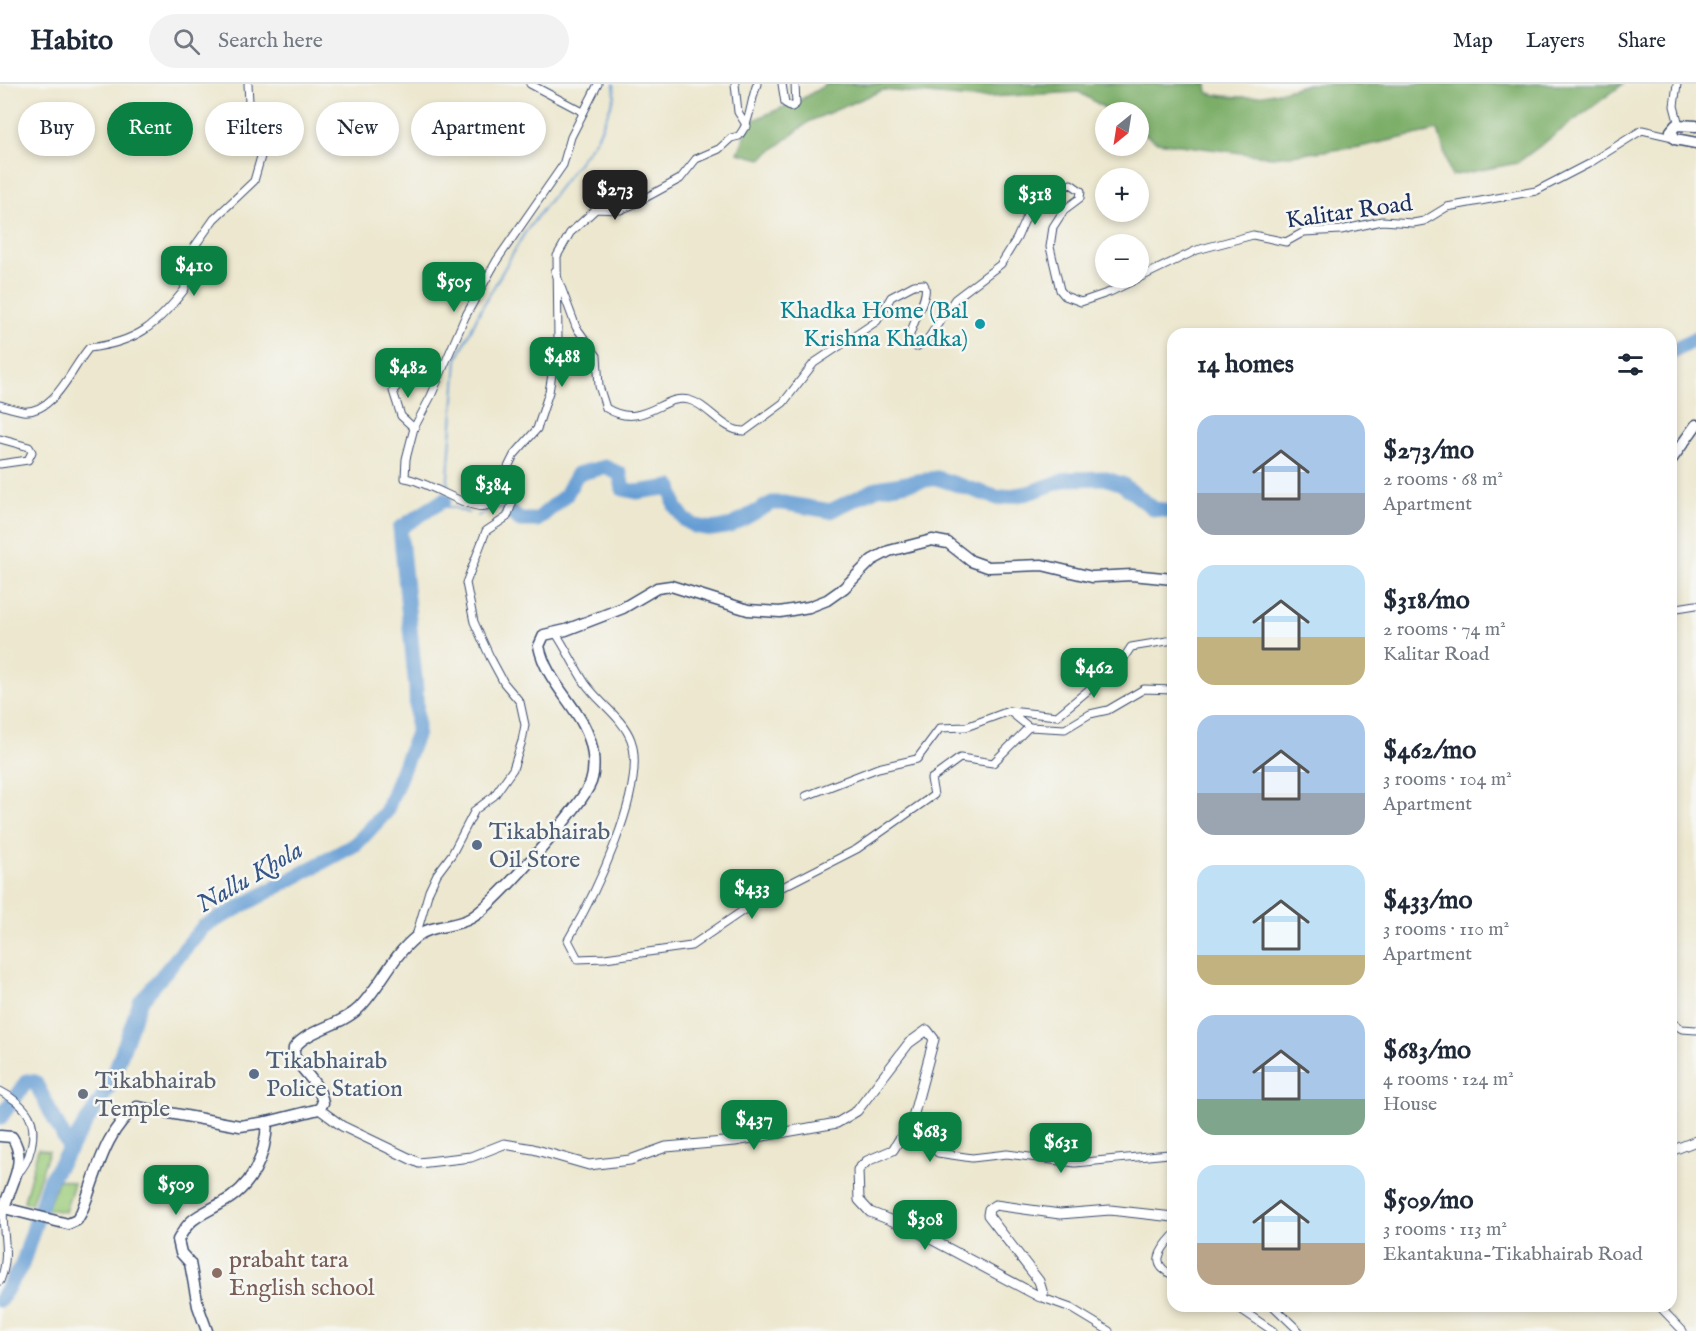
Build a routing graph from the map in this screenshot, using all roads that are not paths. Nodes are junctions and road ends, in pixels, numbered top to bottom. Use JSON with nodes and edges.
{"nodes":[{"id":1,"x":248,"y":84,"type":"edge"},
{"id":2,"x":530,"y":84,"type":"edge"},
{"id":3,"x":598,"y":84,"type":"edge"},
{"id":4,"x":735,"y":84,"type":"edge"},
{"id":5,"x":757,"y":84,"type":"edge"},
{"id":6,"x":782,"y":84,"type":"edge"},
{"id":7,"x":795,"y":84,"type":"edge"},
{"id":8,"x":1677,"y":84,"type":"edge"},
{"id":9,"x":583,"y":112,"type":"junction"},
{"id":10,"x":1679,"y":124,"type":"junction"},
{"id":11,"x":747,"y":126,"type":"junction"},
{"id":12,"x":1696,"y":126,"type":"edge"},
{"id":13,"x":1673,"y":137,"type":"junction"},
{"id":14,"x":1696,"y":143,"type":"edge"},
{"id":15,"x":555,"y":271,"type":"junction"},
{"id":16,"x":411,"y":370,"type":"dead end"},
{"id":17,"x":0,"y":405,"type":"edge"},
{"id":18,"x":1696,"y":425,"type":"edge"},
{"id":19,"x":414,"y":428,"type":"junction"},
{"id":20,"x":0,"y":440,"type":"edge"},
{"id":21,"x":1677,"y":452,"type":"edge"},
{"id":22,"x":0,"y":464,"type":"edge"},
{"id":23,"x":504,"y":491,"type":"junction"},
{"id":24,"x":1167,"y":578,"type":"edge"},
{"id":25,"x":1696,"y":605,"type":"edge"},
{"id":26,"x":1677,"y":608,"type":"edge"},
{"id":27,"x":555,"y":632,"type":"junction"},
{"id":28,"x":1167,"y":641,"type":"edge"},
{"id":29,"x":1167,"y":690,"type":"edge"},
{"id":30,"x":1009,"y":711,"type":"junction"},
{"id":31,"x":1029,"y":727,"type":"junction"},
{"id":32,"x":806,"y":796,"type":"dead end"},
{"id":33,"x":416,"y":936,"type":"junction"},
{"id":34,"x":1677,"y":1026,"type":"edge"},
{"id":35,"x":1696,"y":1030,"type":"edge"},
{"id":36,"x":0,"y":1091,"type":"edge"},
{"id":37,"x":319,"y":1109,"type":"junction"},
{"id":38,"x":267,"y":1122,"type":"junction"},
{"id":39,"x":903,"y":1131,"type":"junction"},
{"id":40,"x":0,"y":1136,"type":"edge"},
{"id":41,"x":1696,"y":1141,"type":"edge"},
{"id":42,"x":1677,"y":1149,"type":"edge"},
{"id":43,"x":1167,"y":1154,"type":"edge"},
{"id":44,"x":14,"y":1178,"type":"junction"},
{"id":45,"x":4,"y":1208,"type":"junction"},
{"id":46,"x":1167,"y":1216,"type":"edge"},
{"id":47,"x":1167,"y":1242,"type":"edge"},
{"id":48,"x":1167,"y":1272,"type":"edge"},
{"id":49,"x":0,"y":1281,"type":"edge"},
{"id":50,"x":1040,"y":1297,"type":"junction"},
{"id":51,"x":1245,"y":1312,"type":"edge"},
{"id":52,"x":1279,"y":1312,"type":"edge"},
{"id":53,"x":1665,"y":1312,"type":"edge"},
{"id":54,"x":207,"y":1331,"type":"edge"},
{"id":55,"x":1109,"y":1331,"type":"edge"},
{"id":56,"x":1274,"y":1331,"type":"edge"},
{"id":57,"x":1299,"y":1331,"type":"edge"},
{"id":58,"x":1683,"y":1331,"type":"edge"}],
"edges":[{"from":1,"to":17,"type":"street"},
{"from":2,"to":9,"type":"street"},
{"from":3,"to":9,"type":"street"},
{"from":4,"to":11,"type":"street"},
{"from":5,"to":11,"type":"street"},
{"from":6,"to":7,"type":"street"},
{"from":8,"to":10,"type":"street"},
{"from":9,"to":19,"type":"street"},
{"from":10,"to":12,"type":"main road"},
{"from":10,"to":13,"type":"main road"},
{"from":11,"to":15,"type":"street"},
{"from":13,"to":14,"type":"main road"},
{"from":13,"to":15,"type":"street","name":"Kalitar Road"},
{"from":15,"to":23,"type":"street"},
{"from":16,"to":19,"type":"street"},
{"from":18,"to":21,"type":"main road"},
{"from":19,"to":23,"type":"street"},
{"from":20,"to":22,"type":"street"},
{"from":23,"to":33,"type":"street"},
{"from":24,"to":27,"type":"main road"},
{"from":25,"to":26,"type":"street"},
{"from":27,"to":31,"type":"street"},
{"from":27,"to":33,"type":"main road"},
{"from":28,"to":30,"type":"street"},
{"from":29,"to":31,"type":"street"},
{"from":30,"to":31,"type":"street"},
{"from":30,"to":32,"type":"street"},
{"from":33,"to":37,"type":"main road"},
{"from":34,"to":35,"type":"street"},
{"from":36,"to":44,"type":"street"},
{"from":37,"to":38,"type":"main road"},
{"from":37,"to":39,"type":"street"},
{"from":38,"to":45,"type":"main road"},
{"from":38,"to":54,"type":"main road"},
{"from":39,"to":43,"type":"street"},
{"from":39,"to":50,"type":"street"},
{"from":40,"to":44,"type":"main road"},
{"from":41,"to":42,"type":"street"},
{"from":44,"to":45,"type":"main road"},
{"from":45,"to":49,"type":"street"},
{"from":46,"to":50,"type":"street"},
{"from":47,"to":48,"type":"street"},
{"from":50,"to":55,"type":"street"},
{"from":51,"to":56,"type":"street"},
{"from":52,"to":57,"type":"street"},
{"from":53,"to":58,"type":"street"}]}
